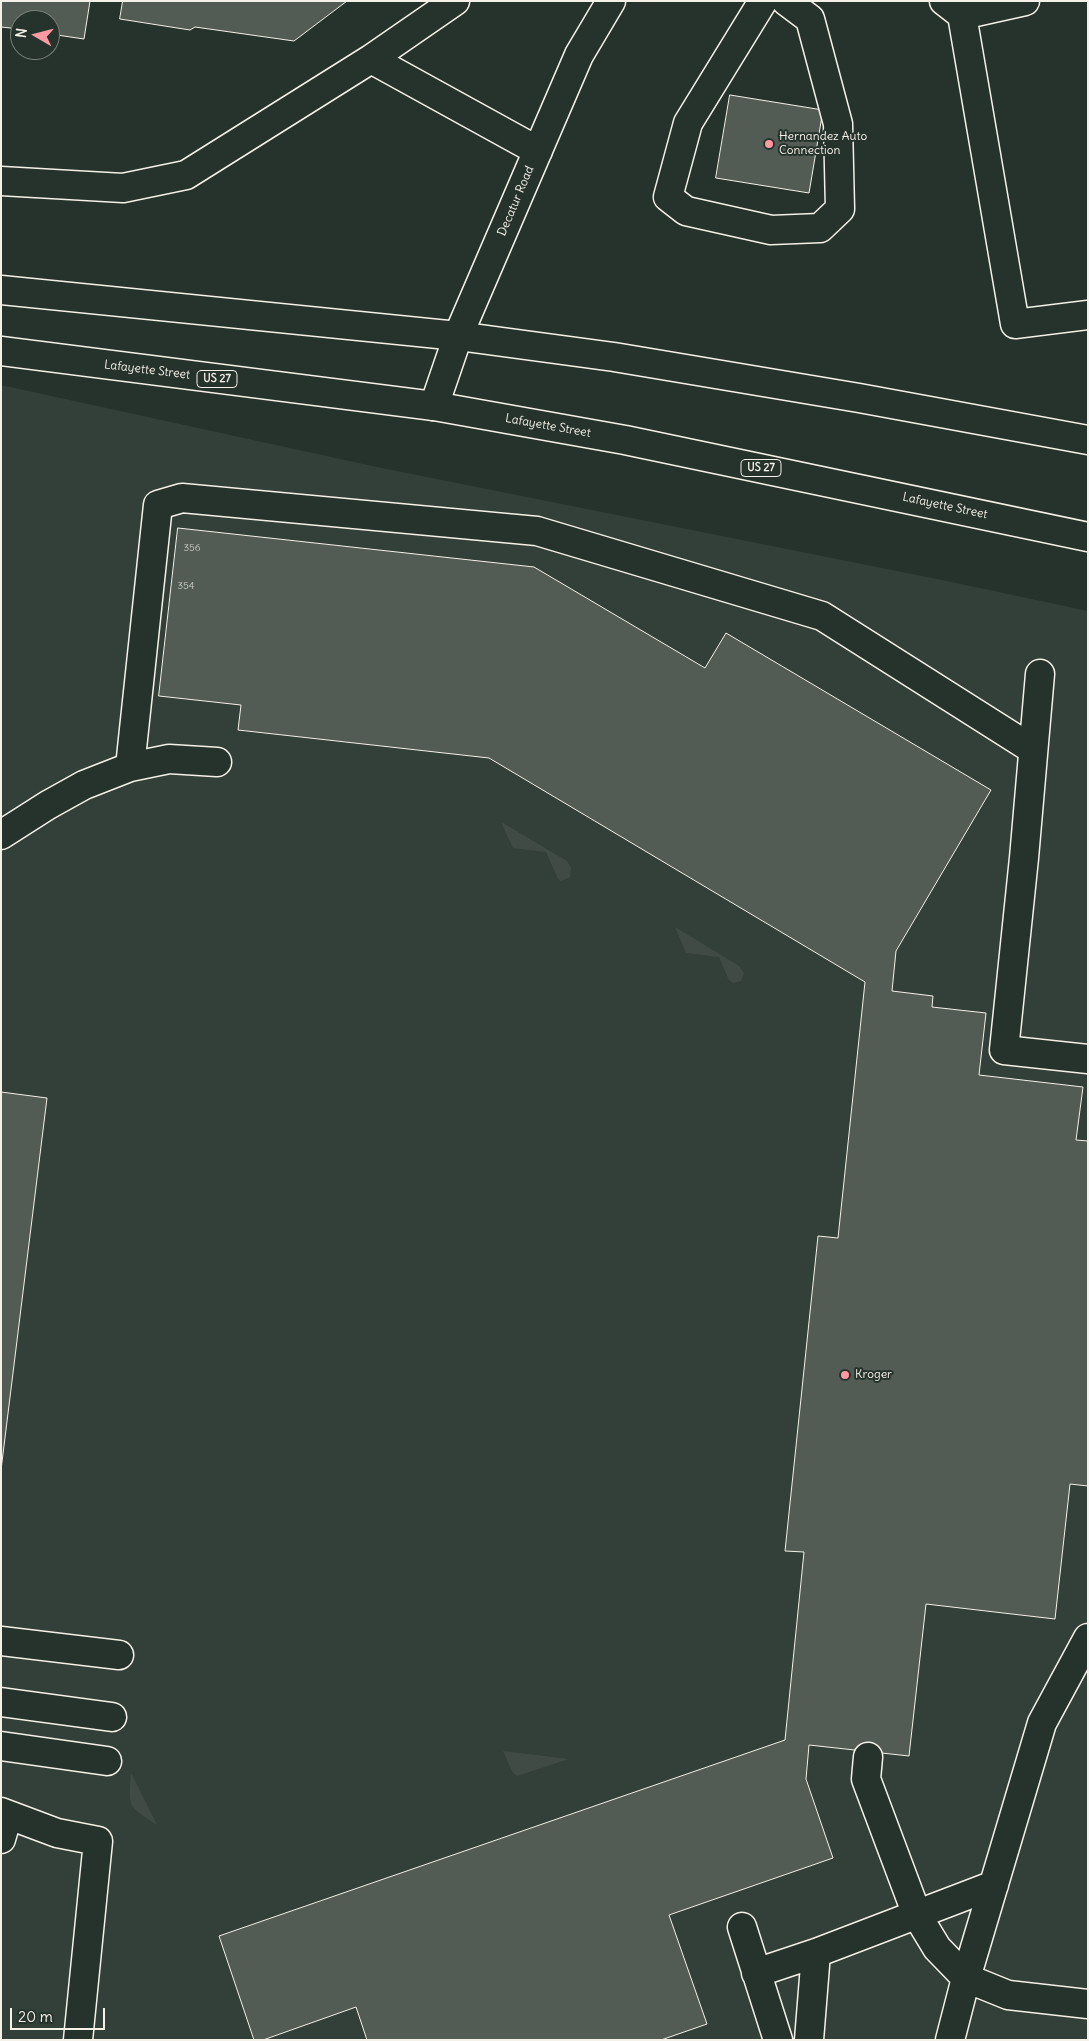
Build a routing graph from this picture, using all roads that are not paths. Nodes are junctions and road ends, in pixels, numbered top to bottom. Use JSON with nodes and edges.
{"nodes":[{"id":1,"x":456,"y":1,"type":"edge"},
{"id":2,"x":611,"y":1,"type":"edge"},
{"id":3,"x":763,"y":1,"type":"edge"},
{"id":4,"x":786,"y":1,"type":"edge"},
{"id":5,"x":1025,"y":1,"type":"edge"},
{"id":6,"x":953,"y":8,"type":"edge"},
{"id":7,"x":370,"y":59,"type":"junction"},
{"id":8,"x":538,"y":151,"type":"junction"},
{"id":9,"x":1,"y":181,"type":"edge"},
{"id":10,"x":1,"y":290,"type":"edge"},
{"id":11,"x":1088,"y":315,"type":"edge"},
{"id":12,"x":458,"y":336,"type":"junction"},
{"id":13,"x":1,"y":351,"type":"edge"},
{"id":14,"x":434,"y":406,"type":"junction"},
{"id":15,"x":1088,"y":440,"type":"edge"},
{"id":16,"x":1088,"y":537,"type":"edge"},
{"id":17,"x":1040,"y":674,"type":"dead end"},
{"id":18,"x":1032,"y":749,"type":"junction"},
{"id":19,"x":217,"y":762,"type":"dead end"},
{"id":20,"x":130,"y":767,"type":"junction"},
{"id":21,"x":1,"y":835,"type":"edge"},
{"id":22,"x":1088,"y":1059,"type":"edge"},
{"id":23,"x":1088,"y":1638,"type":"edge"},
{"id":24,"x":1,"y":1641,"type":"edge"},
{"id":25,"x":119,"y":1655,"type":"dead end"},
{"id":26,"x":1,"y":1702,"type":"edge"},
{"id":27,"x":112,"y":1717,"type":"dead end"},
{"id":28,"x":1,"y":1746,"type":"edge"},
{"id":29,"x":868,"y":1757,"type":"dead end"},
{"id":30,"x":107,"y":1762,"type":"dead end"},
{"id":31,"x":4,"y":1822,"type":"edge"},
{"id":32,"x":994,"y":1885,"type":"junction"},
{"id":33,"x":917,"y":1915,"type":"junction"},
{"id":34,"x":742,"y":1927,"type":"dead end"},
{"id":35,"x":816,"y":1953,"type":"junction"},
{"id":36,"x":756,"y":1973,"type":"junction"},
{"id":37,"x":966,"y":1978,"type":"junction"},
{"id":38,"x":1088,"y":2004,"type":"edge"},
{"id":39,"x":78,"y":2040,"type":"edge"},
{"id":40,"x":778,"y":2040,"type":"edge"},
{"id":41,"x":809,"y":2040,"type":"edge"},
{"id":42,"x":950,"y":2040,"type":"edge"}],
"edges":[{"from":1,"to":7,"type":"main road"},
{"from":2,"to":8,"type":"main road","name":"Decatur Road"},
{"from":3,"to":4,"type":"main road"},
{"from":5,"to":6,"type":"main road"},
{"from":6,"to":11,"type":"main road"},
{"from":7,"to":8,"type":"main road"},
{"from":7,"to":9,"type":"main road"},
{"from":8,"to":12,"type":"main road","name":"Decatur Road"},
{"from":10,"to":12,"type":"main road"},
{"from":12,"to":14,"type":"main road","name":"Decatur Road"},
{"from":12,"to":15,"type":"main road"},
{"from":13,"to":14,"type":"main road","name":"Lafayette Street","number":"US 27"},
{"from":14,"to":16,"type":"main road","name":"Lafayette Street","number":"US 27"},
{"from":17,"to":18,"type":"main road"},
{"from":18,"to":20,"type":"main road"},
{"from":18,"to":22,"type":"main road"},
{"from":19,"to":20,"type":"main road"},
{"from":20,"to":21,"type":"main road"},
{"from":23,"to":32,"type":"main road"},
{"from":24,"to":25,"type":"main road"},
{"from":26,"to":27,"type":"main road"},
{"from":28,"to":30,"type":"main road"},
{"from":29,"to":33,"type":"main road"},
{"from":31,"to":39,"type":"main road"},
{"from":32,"to":33,"type":"main road"},
{"from":32,"to":37,"type":"main road"},
{"from":33,"to":35,"type":"main road"},
{"from":33,"to":37,"type":"main road"},
{"from":34,"to":36,"type":"main road"},
{"from":35,"to":36,"type":"main road"},
{"from":35,"to":41,"type":"main road"},
{"from":36,"to":40,"type":"main road"},
{"from":37,"to":38,"type":"main road"},
{"from":37,"to":42,"type":"main road"}]}
